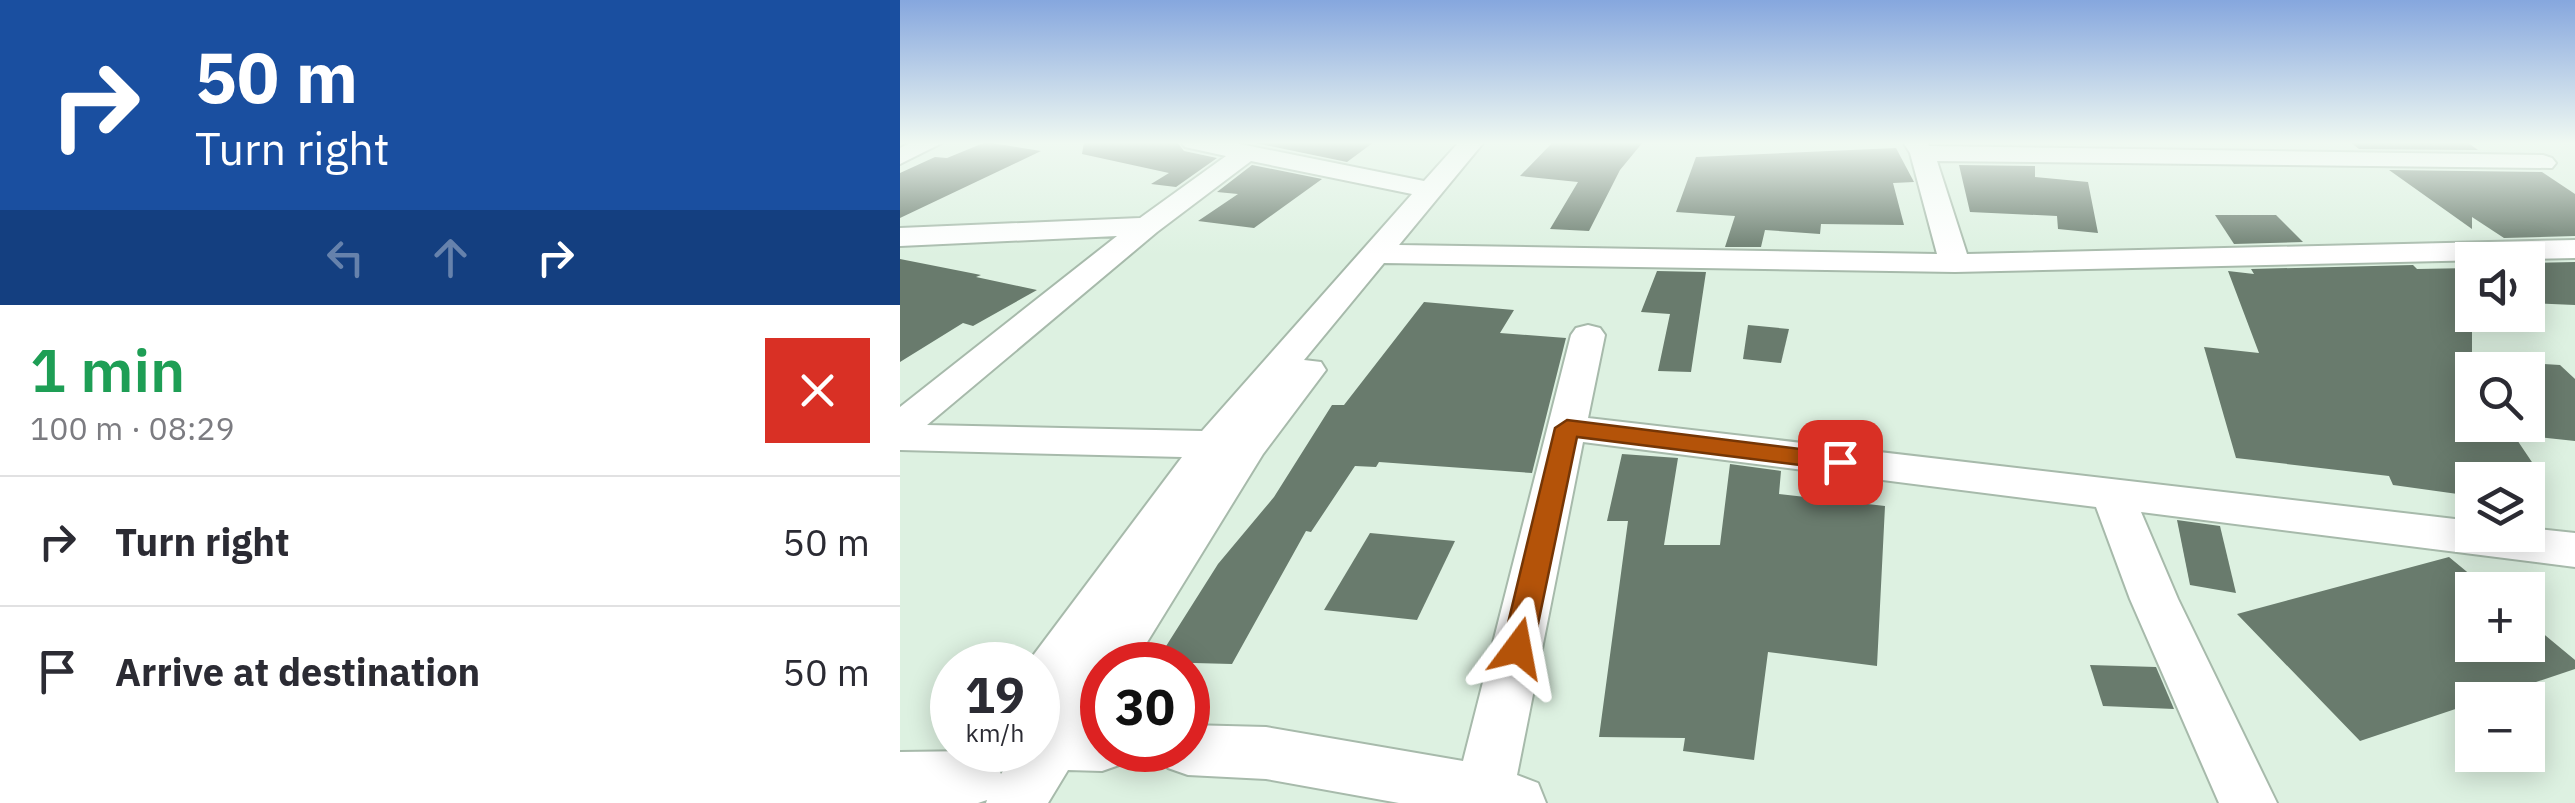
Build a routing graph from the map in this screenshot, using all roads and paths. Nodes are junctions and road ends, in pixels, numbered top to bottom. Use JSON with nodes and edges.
{"nodes":[{"id":1,"x":1210,"y":179,"type":"edge"},
{"id":2,"x":1378,"y":179,"type":"edge"},
{"id":3,"x":1439,"y":179,"type":"edge"},
{"id":4,"x":1458,"y":179,"type":"edge"},
{"id":5,"x":1929,"y":179,"type":"edge"},
{"id":6,"x":1430,"y":190,"type":"junction"},
{"id":7,"x":1147,"y":226,"type":"junction"},
{"id":8,"x":900,"y":237,"type":"edge"},
{"id":9,"x":2575,"y":248,"type":"edge"},
{"id":10,"x":1386,"y":255,"type":"junction"},
{"id":11,"x":1955,"y":264,"type":"junction"},
{"id":12,"x":1588,"y":335,"type":"dead end"},
{"id":13,"x":900,"y":427,"type":"edge"},
{"id":14,"x":1567,"y":428,"type":"junction"},
{"id":15,"x":900,"y":437,"type":"edge"},
{"id":16,"x":1230,"y":445,"type":"junction"},
{"id":17,"x":2113,"y":496,"type":"junction"},
{"id":18,"x":2575,"y":550,"type":"edge"},
{"id":19,"x":1119,"y":642,"type":"edge"},
{"id":20,"x":1060,"y":661,"type":"edge"},
{"id":21,"x":1079,"y":745,"type":"edge"},
{"id":22,"x":1210,"y":751,"type":"edge"},
{"id":23,"x":900,"y":779,"type":"edge"},
{"id":24,"x":985,"y":784,"type":"edge"},
{"id":25,"x":1511,"y":800,"type":"edge"},
{"id":26,"x":2248,"y":803,"type":"edge"}],
"edges":[{"from":1,"to":7,"type":"street"},
{"from":2,"to":6,"type":"street"},
{"from":3,"to":6,"type":"street"},
{"from":4,"to":10,"type":"street"},
{"from":5,"to":11,"type":"street"},
{"from":6,"to":10,"type":"street"},
{"from":7,"to":8,"type":"street"},
{"from":7,"to":13,"type":"street"},
{"from":9,"to":11,"type":"street"},
{"from":10,"to":11,"type":"street"},
{"from":10,"to":16,"type":"street"},
{"from":12,"to":14,"type":"street"},
{"from":14,"to":17,"type":"street"},
{"from":14,"to":25,"type":"street"},
{"from":15,"to":16,"type":"street"},
{"from":16,"to":19,"type":"street"},
{"from":16,"to":20,"type":"street"},
{"from":17,"to":18,"type":"street"},
{"from":17,"to":26,"type":"street"},
{"from":21,"to":24,"type":"street"},
{"from":22,"to":25,"type":"street"},
{"from":23,"to":24,"type":"street"}]}
